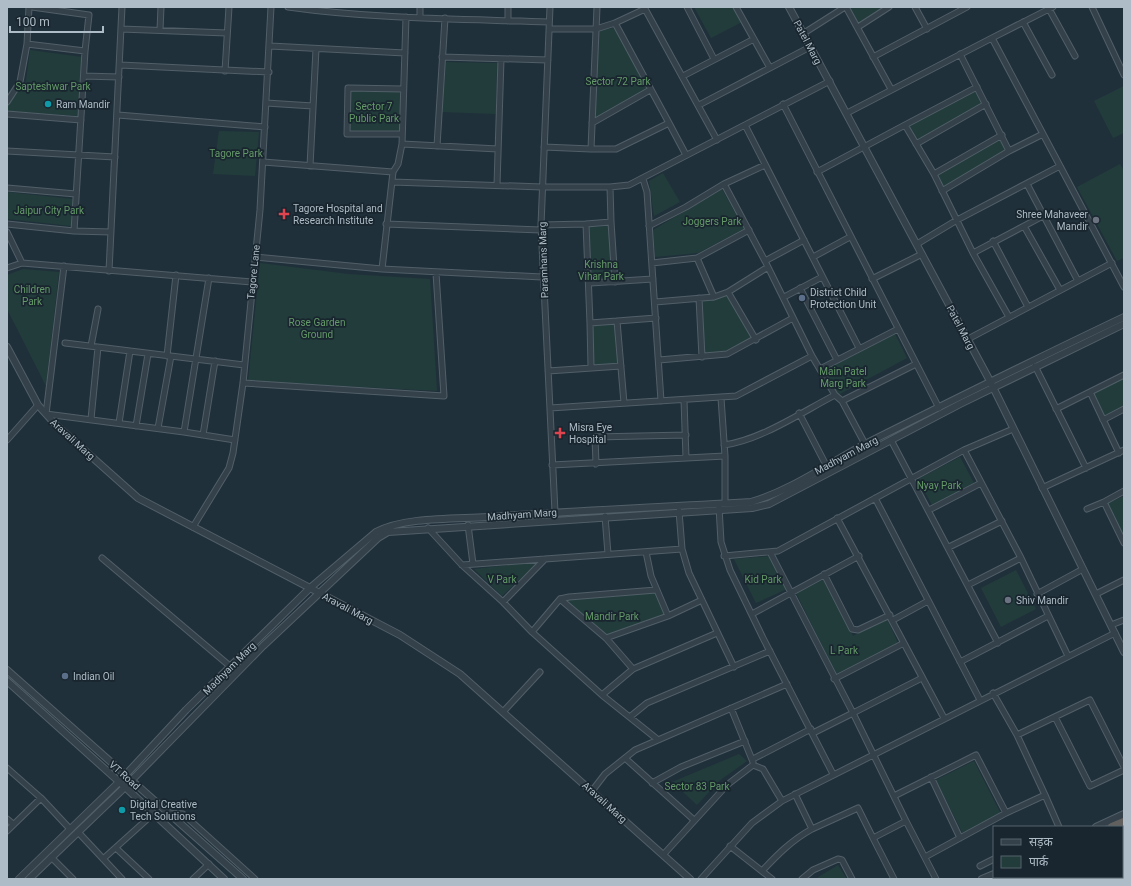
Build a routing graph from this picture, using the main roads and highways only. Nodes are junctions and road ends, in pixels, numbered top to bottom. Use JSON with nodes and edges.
{"nodes":[{"id":1,"x":1124,"y":822,"type":"edge"},
{"id":2,"x":1114,"y":826,"type":"edge"}],
"edges":[{"from":1,"to":2,"type":"highway"}]}
